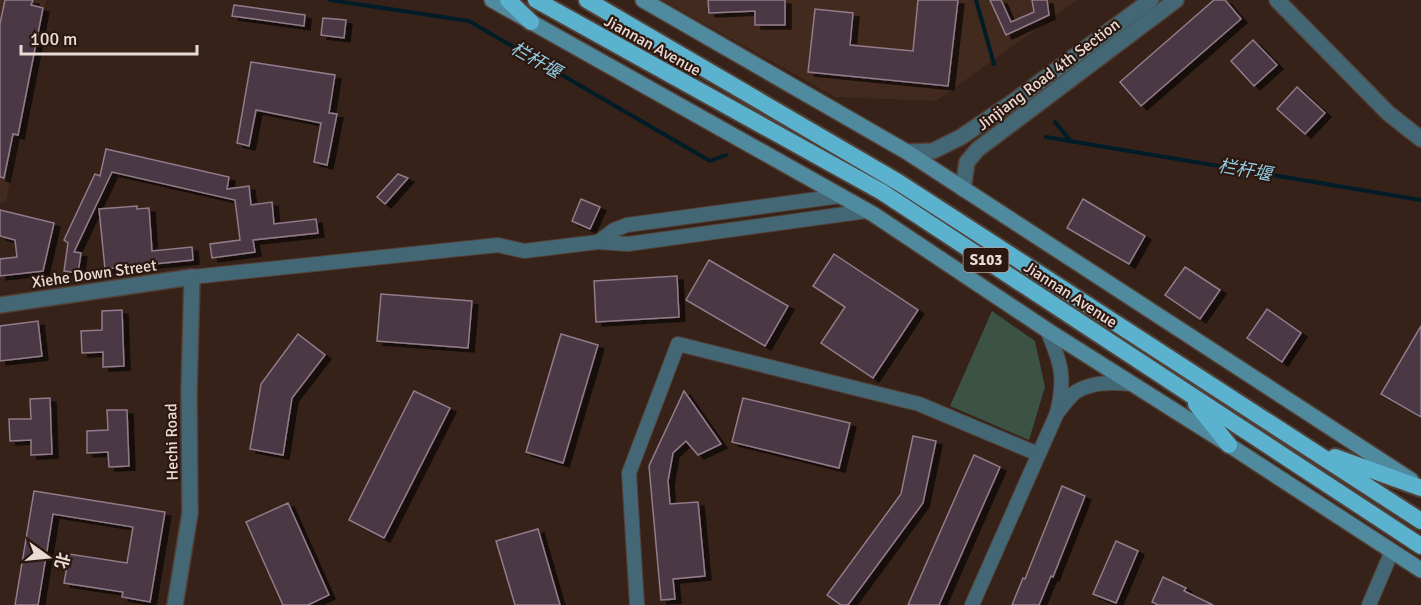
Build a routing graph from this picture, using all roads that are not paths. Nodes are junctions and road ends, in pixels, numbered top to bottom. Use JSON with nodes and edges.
{"nodes":[{"id":1,"x":492,"y":0,"type":"edge"},
{"id":2,"x":508,"y":0,"type":"edge"},
{"id":3,"x":536,"y":0,"type":"edge"},
{"id":4,"x":587,"y":0,"type":"edge"},
{"id":5,"x":643,"y":0,"type":"edge"},
{"id":6,"x":1151,"y":0,"type":"edge"},
{"id":7,"x":1176,"y":0,"type":"edge"},
{"id":8,"x":1277,"y":0,"type":"edge"},
{"id":9,"x":531,"y":22,"type":"junction"},
{"id":10,"x":1421,"y":139,"type":"edge"},
{"id":11,"x":907,"y":152,"type":"junction"},
{"id":12,"x":963,"y":189,"type":"junction"},
{"id":13,"x":840,"y":196,"type":"junction"},
{"id":14,"x":867,"y":211,"type":"junction"},
{"id":15,"x":598,"y":242,"type":"junction"},
{"id":16,"x":192,"y":277,"type":"junction"},
{"id":17,"x":0,"y":305,"type":"edge"},
{"id":18,"x":1047,"y":330,"type":"junction"},
{"id":19,"x":1131,"y":384,"type":"junction"},
{"id":20,"x":1186,"y":391,"type":"junction"},
{"id":21,"x":1057,"y":413,"type":"junction"},
{"id":22,"x":1229,"y":445,"type":"junction"},
{"id":23,"x":1307,"y":447,"type":"junction"},
{"id":24,"x":1038,"y":454,"type":"junction"},
{"id":25,"x":1421,"y":488,"type":"edge"},
{"id":26,"x":1421,"y":521,"type":"edge"},
{"id":27,"x":1421,"y":546,"type":"edge"},
{"id":28,"x":1392,"y":551,"type":"junction"},
{"id":29,"x":1421,"y":570,"type":"edge"},
{"id":30,"x":175,"y":605,"type":"edge"},
{"id":31,"x":638,"y":605,"type":"edge"},
{"id":32,"x":972,"y":605,"type":"edge"},
{"id":33,"x":1369,"y":605,"type":"edge"}],
"edges":[{"from":1,"to":9,"type":"main road"},
{"from":2,"to":9,"type":"highway"},
{"from":3,"to":20,"type":"highway","name":"Jiannan Avenue","number":"S103"},
{"from":4,"to":23,"type":"highway","name":"Jiannan Avenue","number":"S103"},
{"from":5,"to":11,"type":"main road"},
{"from":6,"to":11,"type":"street","name":"Jinjiang Road 4th Section"},
{"from":7,"to":12,"type":"street","name":"Jinjiang Road 4th Section"},
{"from":8,"to":10,"type":"street"},
{"from":9,"to":13,"type":"main road"},
{"from":11,"to":12,"type":"main road"},
{"from":12,"to":25,"type":"main road"},
{"from":13,"to":14,"type":"main road"},
{"from":13,"to":15,"type":"street"},
{"from":14,"to":15,"type":"street"},
{"from":14,"to":18,"type":"main road"},
{"from":15,"to":16,"type":"street"},
{"from":16,"to":17,"type":"street","name":"Xiehe Down Street"},
{"from":16,"to":30,"type":"street","name":"Hechi Road"},
{"from":18,"to":19,"type":"main road"},
{"from":18,"to":21,"type":"street"},
{"from":19,"to":21,"type":"street"},
{"from":19,"to":22,"type":"main road"},
{"from":20,"to":22,"type":"highway"},
{"from":20,"to":27,"type":"highway","name":"Jiannan Avenue","number":"S103"},
{"from":21,"to":24,"type":"street"},
{"from":22,"to":28,"type":"main road"},
{"from":23,"to":25,"type":"highway"},
{"from":23,"to":26,"type":"highway","name":"Jiannan Avenue","number":"S103"},
{"from":24,"to":31,"type":"street"},
{"from":24,"to":32,"type":"street"},
{"from":28,"to":29,"type":"main road"},
{"from":28,"to":33,"type":"street"}]}
